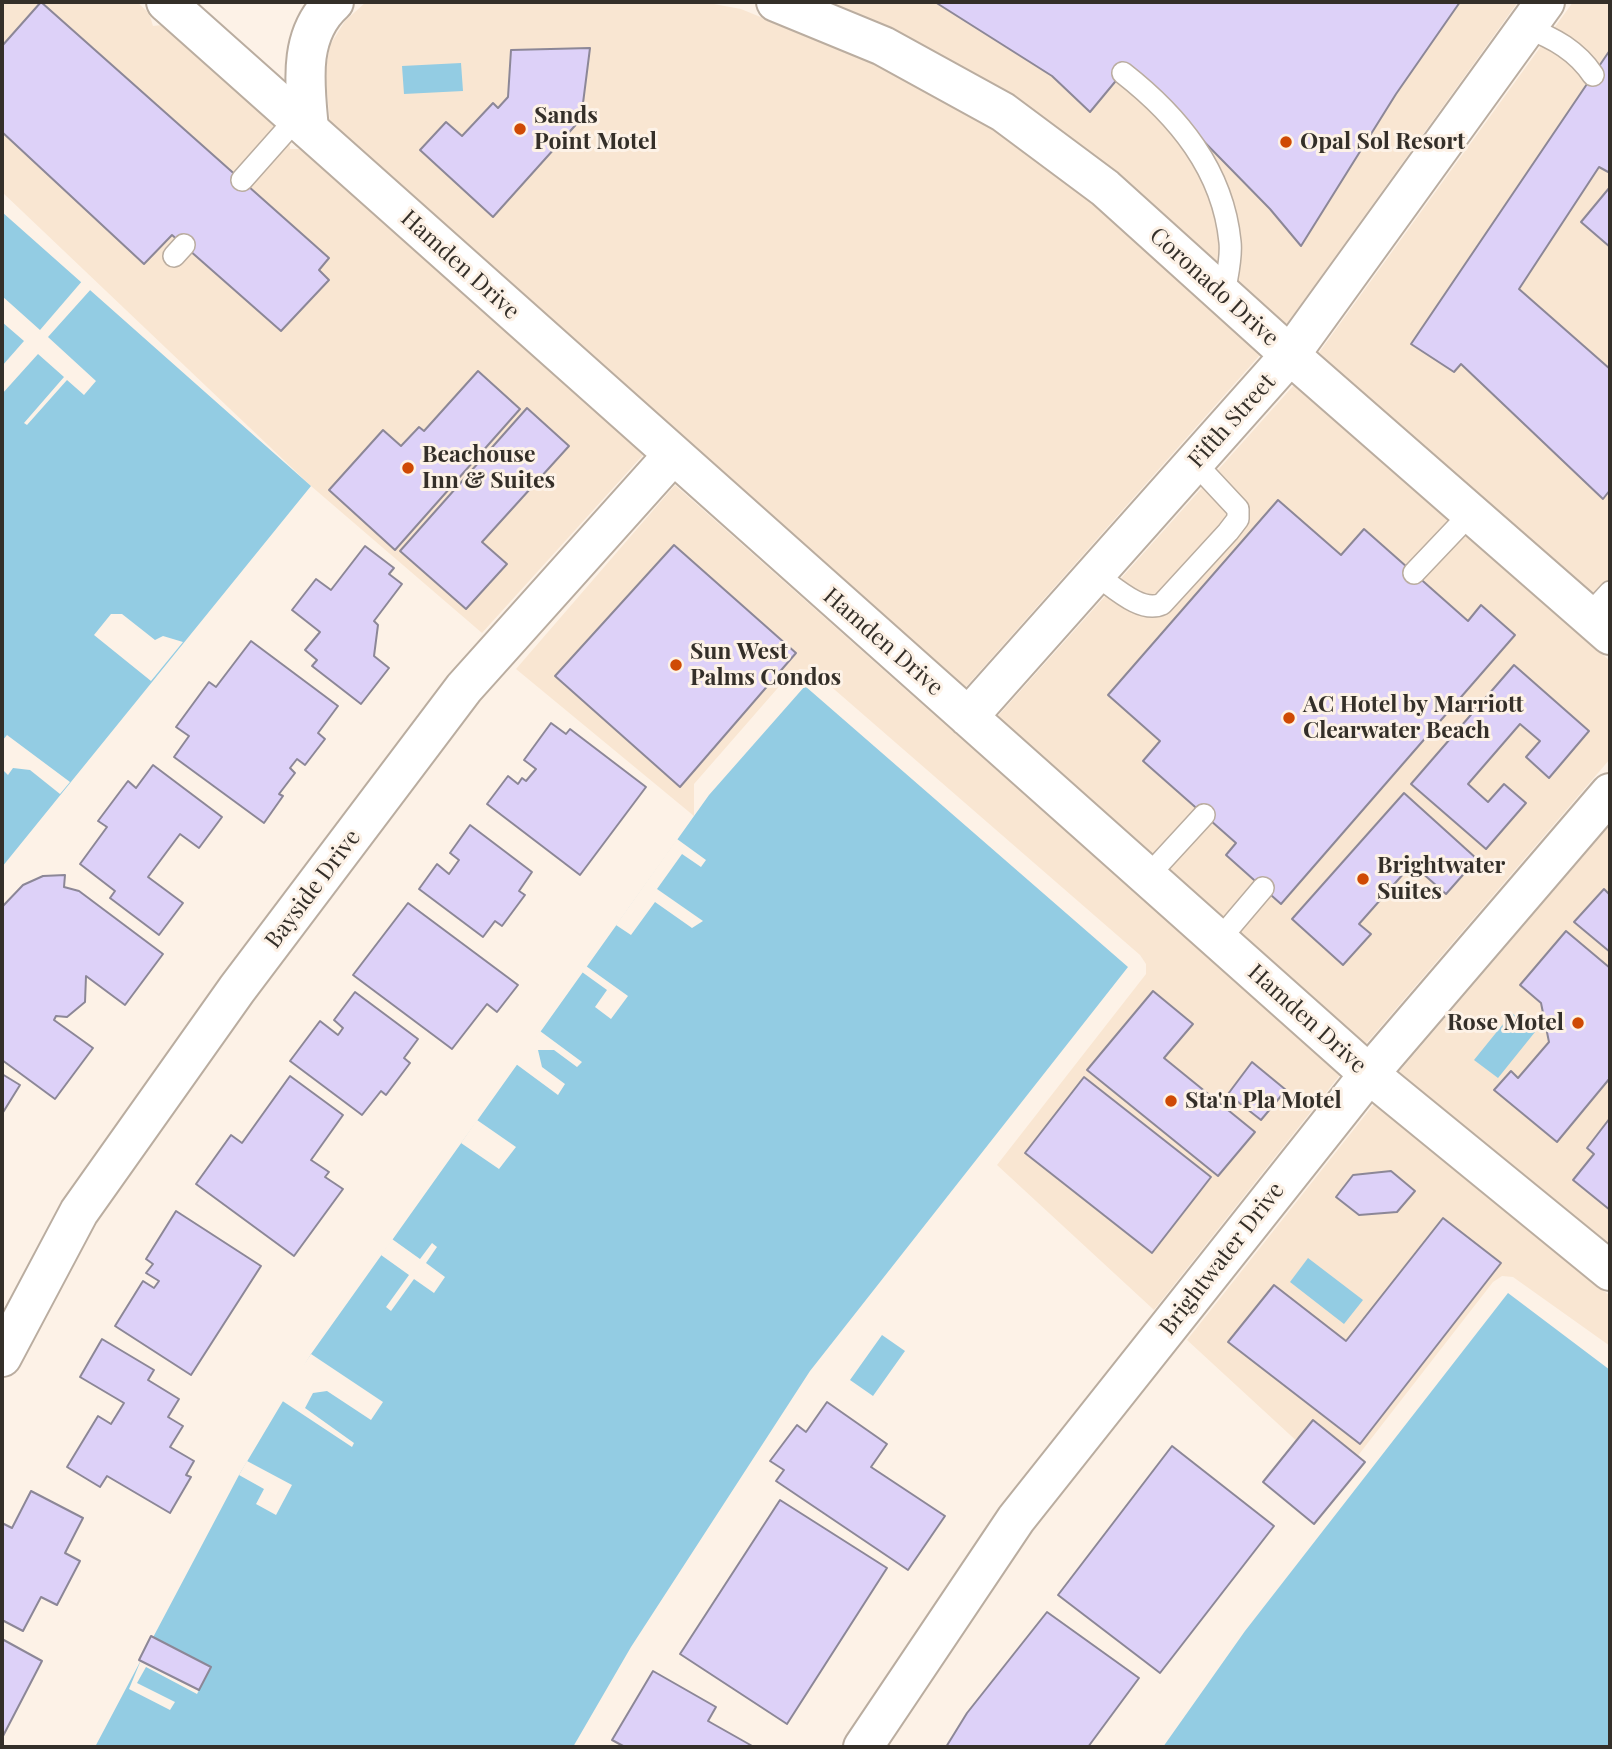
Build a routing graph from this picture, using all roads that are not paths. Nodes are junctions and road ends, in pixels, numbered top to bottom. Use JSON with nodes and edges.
{"nodes":[{"id":1,"x":169,"y":2,"type":"edge"},
{"id":2,"x":334,"y":2,"type":"edge"},
{"id":3,"x":776,"y":2,"type":"edge"},
{"id":4,"x":832,"y":11,"type":"edge"},
{"id":5,"x":1536,"y":15,"type":"edge"},
{"id":6,"x":1123,"y":73,"type":"dead end"},
{"id":7,"x":1593,"y":75,"type":"dead end"},
{"id":8,"x":303,"y":124,"type":"junction"},
{"id":9,"x":242,"y":180,"type":"dead end"},
{"id":10,"x":1224,"y":296,"type":"junction"},
{"id":11,"x":1290,"y":355,"type":"junction"},
{"id":12,"x":672,"y":456,"type":"junction"},
{"id":13,"x":1195,"y":463,"type":"junction"},
{"id":14,"x":1471,"y":513,"type":"junction"},
{"id":15,"x":1414,"y":573,"type":"dead end"},
{"id":16,"x":1096,"y":574,"type":"junction"},
{"id":17,"x":1603,"y":614,"type":"edge"},
{"id":18,"x":968,"y":718,"type":"junction"},
{"id":19,"x":1610,"y":793,"type":"edge"},
{"id":20,"x":1204,"y":814,"type":"dead end"},
{"id":21,"x":1147,"y":877,"type":"junction"},
{"id":22,"x":1263,"y":888,"type":"dead end"},
{"id":23,"x":1218,"y":941,"type":"junction"},
{"id":24,"x":1369,"y":1074,"type":"junction"},
{"id":25,"x":1610,"y":1271,"type":"edge"},
{"id":26,"x":2,"y":1357,"type":"edge"},
{"id":27,"x":863,"y":1747,"type":"edge"}],
"edges":[{"from":1,"to":8,"type":"street","name":"Hamden Drive"},
{"from":2,"to":8,"type":"street"},
{"from":3,"to":4,"type":"street","name":"Coronado Drive"},
{"from":4,"to":10,"type":"street","name":"Coronado Drive"},
{"from":5,"to":7,"type":"lane"},
{"from":5,"to":11,"type":"street","name":"Fifth Street"},
{"from":6,"to":10,"type":"lane"},
{"from":8,"to":9,"type":"lane"},
{"from":8,"to":12,"type":"street","name":"Hamden Drive"},
{"from":10,"to":11,"type":"street","name":"Coronado Drive"},
{"from":11,"to":13,"type":"street","name":"Fifth Street"},
{"from":11,"to":14,"type":"street","name":"Coronado Drive"},
{"from":12,"to":18,"type":"street","name":"Hamden Drive"},
{"from":12,"to":26,"type":"street","name":"Bayside Drive"},
{"from":13,"to":16,"type":"street","name":"Fifth Street"},
{"from":13,"to":16,"type":"lane"},
{"from":14,"to":15,"type":"lane"},
{"from":14,"to":17,"type":"street","name":"Coronado Drive"},
{"from":16,"to":18,"type":"street","name":"Fifth Street"},
{"from":18,"to":21,"type":"street","name":"Hamden Drive"},
{"from":19,"to":24,"type":"street","name":"Brightwater Drive"},
{"from":20,"to":21,"type":"lane"},
{"from":21,"to":23,"type":"street","name":"Hamden Drive"},
{"from":22,"to":23,"type":"lane"},
{"from":23,"to":24,"type":"street","name":"Hamden Drive"},
{"from":24,"to":25,"type":"street","name":"Hamden Drive"},
{"from":24,"to":27,"type":"street","name":"Brightwater Drive"}]}
